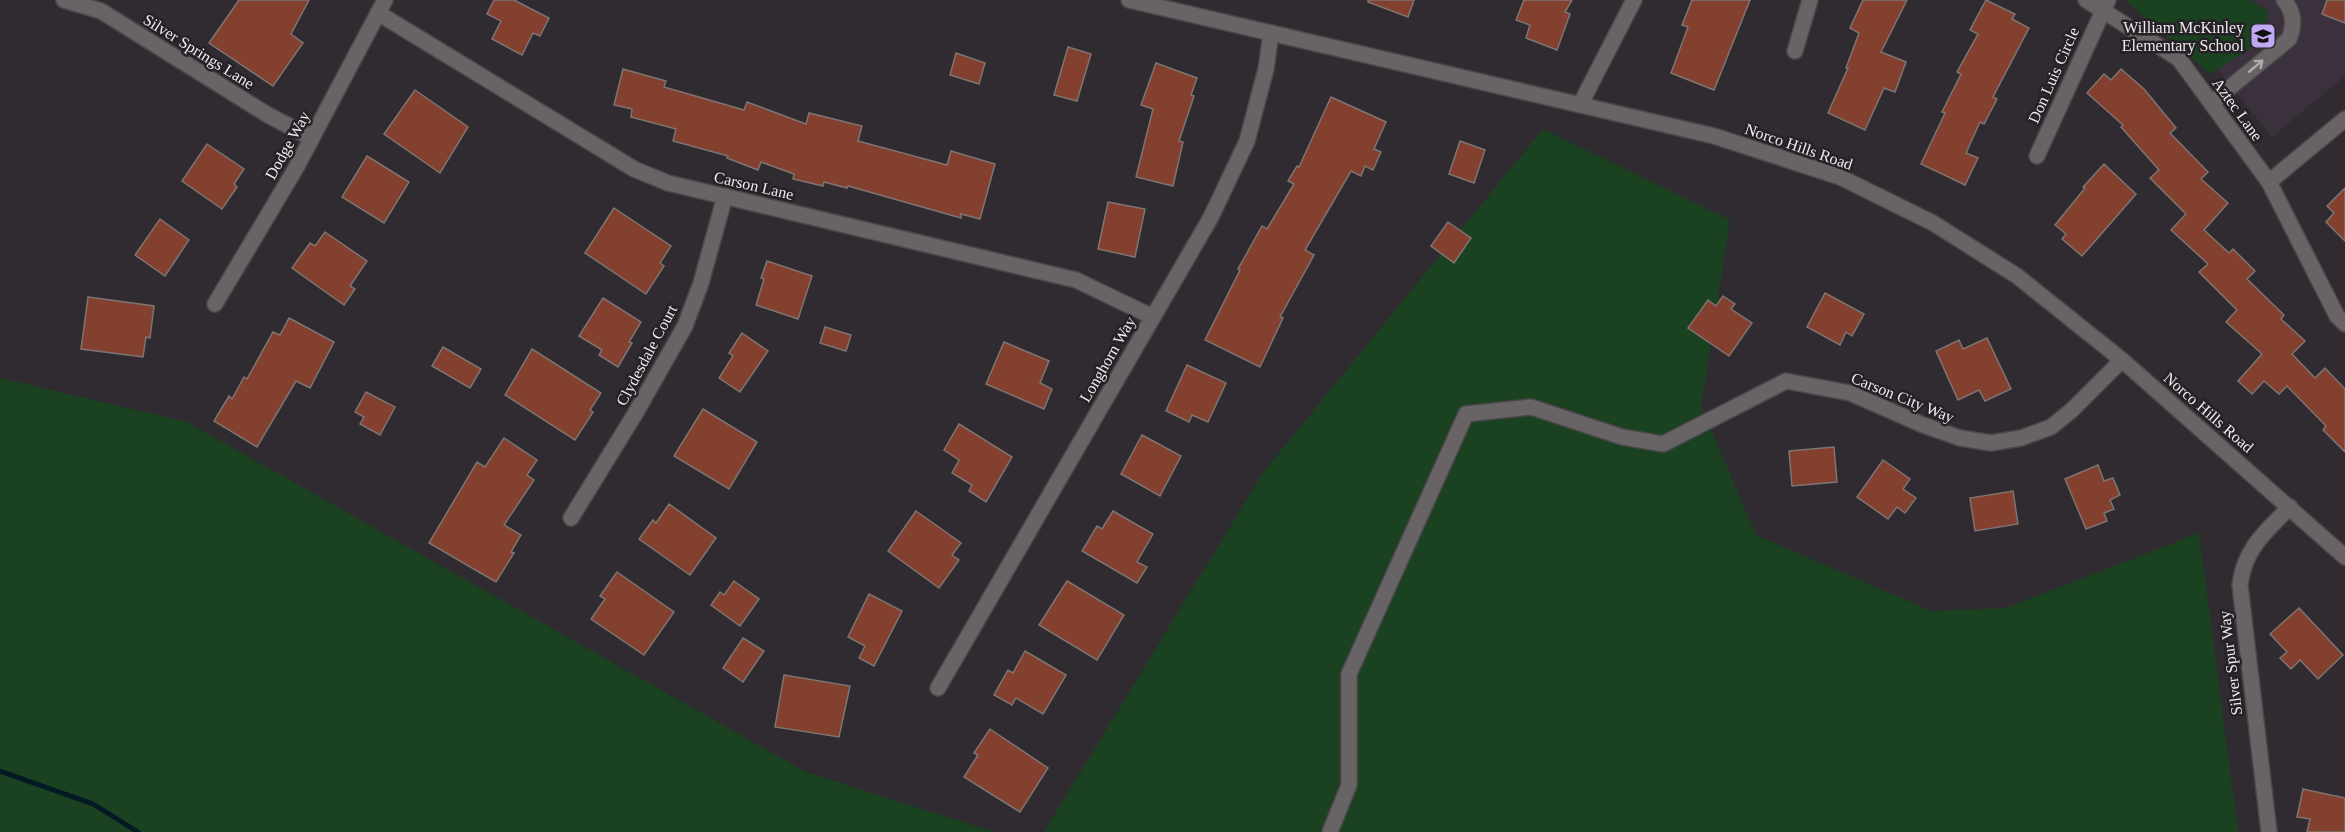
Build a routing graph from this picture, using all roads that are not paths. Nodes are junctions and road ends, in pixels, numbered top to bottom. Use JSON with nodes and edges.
{"nodes":[{"id":1,"x":64,"y":0,"type":"edge"},
{"id":2,"x":1129,"y":0,"type":"edge"},
{"id":3,"x":1634,"y":0,"type":"edge"},
{"id":4,"x":1810,"y":0,"type":"edge"},
{"id":5,"x":2086,"y":0,"type":"edge"},
{"id":6,"x":2284,"y":0,"type":"edge"},
{"id":7,"x":2105,"y":5,"type":"edge"},
{"id":8,"x":382,"y":7,"type":"edge"},
{"id":9,"x":1271,"y":33,"type":"junction"},
{"id":10,"x":1795,"y":51,"type":"dead end"},
{"id":11,"x":2211,"y":103,"type":"junction"},
{"id":12,"x":1580,"y":105,"type":"junction"},
{"id":13,"x":2345,"y":119,"type":"edge"},
{"id":14,"x":312,"y":138,"type":"junction"},
{"id":15,"x":2037,"y":156,"type":"dead end"},
{"id":16,"x":2269,"y":182,"type":"junction"},
{"id":17,"x":725,"y":196,"type":"junction"},
{"id":18,"x":215,"y":304,"type":"dead end"},
{"id":19,"x":1153,"y":317,"type":"junction"},
{"id":20,"x":2345,"y":324,"type":"edge"},
{"id":21,"x":2122,"y":360,"type":"junction"},
{"id":22,"x":2289,"y":507,"type":"junction"},
{"id":23,"x":571,"y":518,"type":"dead end"},
{"id":24,"x":2345,"y":557,"type":"edge"},
{"id":25,"x":938,"y":687,"type":"dead end"},
{"id":26,"x":1330,"y":832,"type":"edge"},
{"id":27,"x":2269,"y":832,"type":"edge"}],
"edges":[{"from":1,"to":14,"type":"street","name":"Silver Springs Lane"},
{"from":2,"to":9,"type":"street","name":"Norco Hills Road"},
{"from":3,"to":12,"type":"street"},
{"from":4,"to":10,"type":"street"},
{"from":5,"to":7,"type":"street","name":"Aztec Lane"},
{"from":11,"to":6,"type":"street","one_way":true},
{"from":7,"to":11,"type":"street","name":"Aztec Lane"},
{"from":7,"to":15,"type":"street","name":"Don Luis Circle"},
{"from":8,"to":14,"type":"street","name":"Dodge Way"},
{"from":8,"to":17,"type":"street","name":"Carson Lane"},
{"from":9,"to":12,"type":"street","name":"Norco Hills Road"},
{"from":9,"to":19,"type":"street","name":"Longhorn Way"},
{"from":11,"to":16,"type":"street","name":"Aztec Lane"},
{"from":12,"to":21,"type":"street","name":"Norco Hills Road"},
{"from":13,"to":16,"type":"street"},
{"from":14,"to":18,"type":"street","name":"Dodge Way"},
{"from":16,"to":20,"type":"street","name":"Aztec Lane"},
{"from":17,"to":19,"type":"street","name":"Carson Lane"},
{"from":17,"to":23,"type":"street","name":"Clydesdale Court"},
{"from":19,"to":25,"type":"street","name":"Longhorn Way"},
{"from":21,"to":22,"type":"street","name":"Norco Hills Road"},
{"from":21,"to":26,"type":"street","name":"Carson City Way"},
{"from":22,"to":24,"type":"street","name":"Norco Hills Road"},
{"from":22,"to":27,"type":"street","name":"Silver Spur Way"}]}
